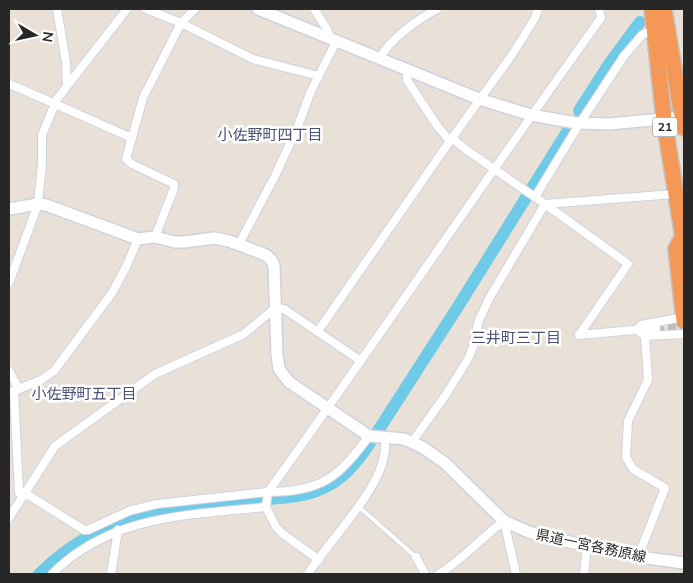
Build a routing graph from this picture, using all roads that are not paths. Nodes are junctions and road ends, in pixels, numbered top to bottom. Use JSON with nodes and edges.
{"nodes":[{"id":1,"x":57,"y":9,"type":"edge"},
{"id":2,"x":127,"y":9,"type":"edge"},
{"id":3,"x":146,"y":9,"type":"edge"},
{"id":4,"x":195,"y":9,"type":"edge"},
{"id":5,"x":258,"y":9,"type":"edge"},
{"id":6,"x":314,"y":9,"type":"edge"},
{"id":7,"x":437,"y":9,"type":"edge"},
{"id":8,"x":538,"y":9,"type":"edge"},
{"id":9,"x":599,"y":9,"type":"edge"},
{"id":10,"x":652,"y":9,"type":"edge"},
{"id":11,"x":664,"y":9,"type":"edge"},
{"id":12,"x":181,"y":23,"type":"junction"},
{"id":13,"x":655,"y":29,"type":"junction"},
{"id":14,"x":333,"y":39,"type":"junction"},
{"id":15,"x":380,"y":58,"type":"junction"},
{"id":16,"x":407,"y":70,"type":"junction"},
{"id":17,"x":318,"y":76,"type":"junction"},
{"id":18,"x":9,"y":84,"type":"edge"},
{"id":19,"x":67,"y":85,"type":"junction"},
{"id":20,"x":479,"y":99,"type":"junction"},
{"id":21,"x":55,"y":103,"type":"junction"},
{"id":22,"x":531,"y":115,"type":"junction"},
{"id":23,"x":664,"y":120,"type":"junction"},
{"id":24,"x":684,"y":121,"type":"edge"},
{"id":25,"x":580,"y":123,"type":"junction"},
{"id":26,"x":132,"y":138,"type":"junction"},
{"id":27,"x":451,"y":139,"type":"junction"},
{"id":28,"x":494,"y":169,"type":"junction"},
{"id":29,"x":531,"y":194,"type":"junction"},
{"id":30,"x":675,"y":194,"type":"junction"},
{"id":31,"x":38,"y":204,"type":"junction"},
{"id":32,"x":545,"y":204,"type":"junction"},
{"id":33,"x":9,"y":209,"type":"edge"},
{"id":34,"x":155,"y":237,"type":"junction"},
{"id":35,"x":138,"y":239,"type":"junction"},
{"id":36,"x":684,"y":240,"type":"edge"},
{"id":37,"x":240,"y":244,"type":"junction"},
{"id":38,"x":11,"y":273,"type":"edge"},
{"id":39,"x":9,"y":283,"type":"edge"},
{"id":40,"x":275,"y":308,"type":"junction"},
{"id":41,"x":684,"y":318,"type":"edge"},
{"id":42,"x":684,"y":321,"type":"edge"},
{"id":43,"x":656,"y":328,"type":"tunnel mouth"},
{"id":44,"x":637,"y":330,"type":"junction"},
{"id":45,"x":318,"y":331,"type":"junction"},
{"id":46,"x":684,"y":334,"type":"edge"},
{"id":47,"x":645,"y":336,"type":"junction"},
{"id":48,"x":361,"y":360,"type":"junction"},
{"id":49,"x":9,"y":371,"type":"edge"},
{"id":50,"x":14,"y":391,"type":"edge"},
{"id":51,"x":327,"y":409,"type":"junction"},
{"id":52,"x":369,"y":436,"type":"junction"},
{"id":53,"x":385,"y":439,"type":"junction"},
{"id":54,"x":412,"y":442,"type":"junction"},
{"id":55,"x":24,"y":495,"type":"junction"},
{"id":56,"x":267,"y":499,"type":"junction"},
{"id":57,"x":358,"y":506,"type":"junction"},
{"id":58,"x":9,"y":518,"type":"edge"},
{"id":59,"x":504,"y":520,"type":"junction"},
{"id":60,"x":118,"y":530,"type":"junction"},
{"id":61,"x":587,"y":546,"type":"junction"},
{"id":62,"x":416,"y":557,"type":"joint"},
{"id":63,"x":638,"y":557,"type":"junction"},
{"id":64,"x":319,"y":560,"type":"junction"},
{"id":65,"x":684,"y":563,"type":"edge"},
{"id":66,"x":52,"y":574,"type":"edge"},
{"id":67,"x":112,"y":574,"type":"edge"},
{"id":68,"x":308,"y":574,"type":"edge"},
{"id":69,"x":426,"y":574,"type":"edge"},
{"id":70,"x":439,"y":574,"type":"edge"},
{"id":71,"x":516,"y":574,"type":"edge"},
{"id":72,"x":584,"y":574,"type":"edge"}],
"edges":[{"from":1,"to":19,"type":"street"},
{"from":2,"to":19,"type":"street"},
{"from":3,"to":12,"type":"street"},
{"from":4,"to":12,"type":"street"},
{"from":5,"to":14,"type":"main road"},
{"from":6,"to":14,"type":"street"},
{"from":7,"to":15,"type":"street"},
{"from":8,"to":20,"type":"street"},
{"from":9,"to":22,"type":"street"},
{"from":10,"to":13,"type":"highway","number":"21"},
{"from":11,"to":24,"type":"highway","number":"21"},
{"from":12,"to":17,"type":"street"},
{"from":12,"to":26,"type":"street"},
{"from":13,"to":23,"type":"highway","number":"21"},
{"from":13,"to":25,"type":"street"},
{"from":14,"to":15,"type":"main road"},
{"from":14,"to":17,"type":"street"},
{"from":15,"to":16,"type":"main road"},
{"from":16,"to":20,"type":"main road"},
{"from":16,"to":27,"type":"street"},
{"from":17,"to":37,"type":"street"},
{"from":18,"to":21,"type":"street"},
{"from":19,"to":21,"type":"street"},
{"from":20,"to":22,"type":"main road"},
{"from":20,"to":27,"type":"street"},
{"from":21,"to":26,"type":"street"},
{"from":21,"to":31,"type":"street"},
{"from":22,"to":25,"type":"main road"},
{"from":22,"to":28,"type":"street"},
{"from":23,"to":24,"type":"main road"},
{"from":23,"to":25,"type":"main road"},
{"from":23,"to":30,"type":"highway","number":"21"},
{"from":25,"to":29,"type":"street"},
{"from":26,"to":34,"type":"street"},
{"from":27,"to":28,"type":"street"},
{"from":27,"to":45,"type":"street"},
{"from":28,"to":29,"type":"street"},
{"from":28,"to":48,"type":"street"},
{"from":29,"to":32,"type":"street"},
{"from":30,"to":32,"type":"street"},
{"from":30,"to":36,"type":"highway","number":"21"},
{"from":31,"to":33,"type":"main road","name":"県道一宮各務原線"},
{"from":31,"to":35,"type":"main road","name":"県道一宮各務原線"},
{"from":31,"to":38,"type":"street"},
{"from":32,"to":44,"type":"street"},
{"from":32,"to":54,"type":"street"},
{"from":34,"to":35,"type":"main road","name":"県道一宮各務原線"},
{"from":34,"to":37,"type":"main road","name":"県道一宮各務原線"},
{"from":35,"to":50,"type":"street"},
{"from":36,"to":41,"type":"highway"},
{"from":37,"to":40,"type":"main road","name":"県道一宮各務原線"},
{"from":38,"to":39,"type":"street"},
{"from":40,"to":45,"type":"street"},
{"from":40,"to":51,"type":"main road","name":"県道一宮各務原線"},
{"from":40,"to":55,"type":"street"},
{"from":41,"to":42,"type":"highway"},
{"from":41,"to":44,"type":"street"},
{"from":43,"to":44,"type":"street"},
{"from":44,"to":47,"type":"street"},
{"from":45,"to":48,"type":"street"},
{"from":46,"to":47,"type":"street"},
{"from":47,"to":63,"type":"street"},
{"from":48,"to":51,"type":"street"},
{"from":49,"to":50,"type":"street"},
{"from":50,"to":55,"type":"street"},
{"from":51,"to":52,"type":"main road","name":"県道一宮各務原線"},
{"from":51,"to":56,"type":"street"},
{"from":52,"to":53,"type":"main road","name":"県道一宮各務原線"},
{"from":52,"to":56,"type":"street"},
{"from":53,"to":54,"type":"main road","name":"県道一宮各務原線"},
{"from":53,"to":57,"type":"street"},
{"from":54,"to":59,"type":"main road","name":"県道一宮各務原線"},
{"from":55,"to":56,"type":"street"},
{"from":55,"to":58,"type":"street"},
{"from":56,"to":60,"type":"street"},
{"from":56,"to":64,"type":"street"},
{"from":57,"to":62,"type":"lane"},
{"from":57,"to":64,"type":"street"},
{"from":59,"to":61,"type":"main road","name":"県道一宮各務原線"},
{"from":59,"to":70,"type":"street"},
{"from":59,"to":71,"type":"street"},
{"from":60,"to":66,"type":"street"},
{"from":60,"to":67,"type":"street"},
{"from":61,"to":63,"type":"main road","name":"県道一宮各務原線"},
{"from":61,"to":72,"type":"street"},
{"from":62,"to":69,"type":"street"},
{"from":63,"to":65,"type":"main road","name":"県道一宮各務原線"},
{"from":64,"to":68,"type":"street"}]}
